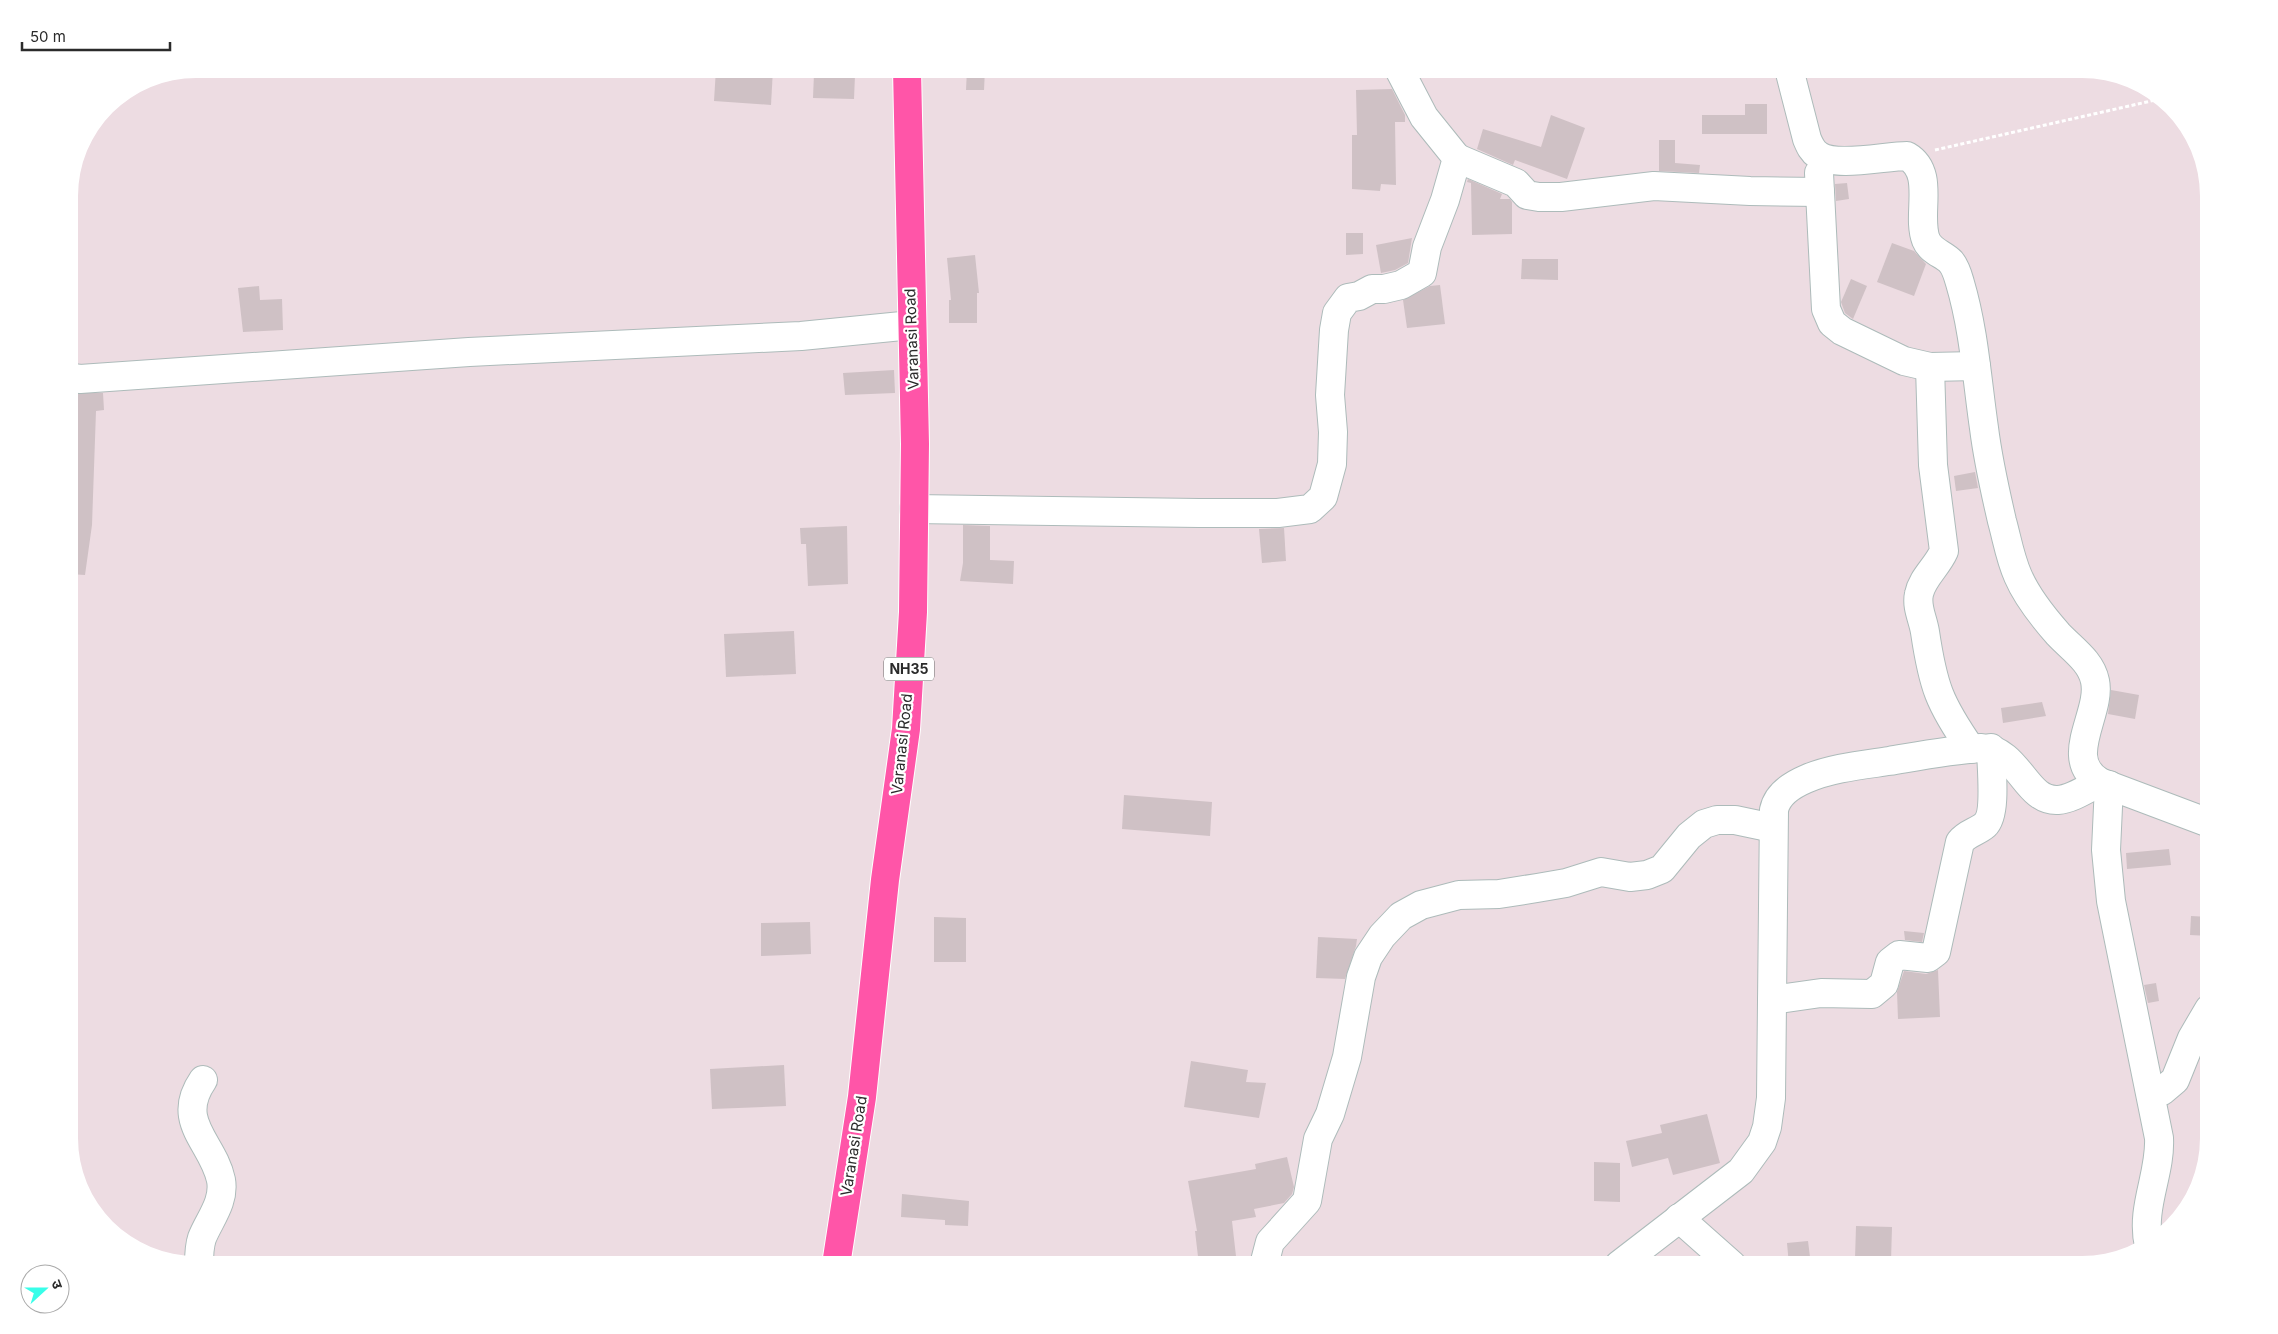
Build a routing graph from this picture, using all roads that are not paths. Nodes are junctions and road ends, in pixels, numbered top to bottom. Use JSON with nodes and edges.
{"nodes":[{"id":1,"x":907,"y":77,"type":"edge"},
{"id":2,"x":1403,"y":77,"type":"edge"},
{"id":3,"x":1791,"y":77,"type":"edge"},
{"id":4,"x":1819,"y":156,"type":"junction"},
{"id":5,"x":1457,"y":158,"type":"junction"},
{"id":6,"x":1820,"y":192,"type":"junction"},
{"id":7,"x":912,"y":325,"type":"junction"},
{"id":8,"x":1976,"y":366,"type":"junction"},
{"id":9,"x":1930,"y":367,"type":"junction"},
{"id":10,"x":78,"y":378,"type":"edge"},
{"id":11,"x":914,"y":509,"type":"junction"},
{"id":12,"x":1981,"y":748,"type":"junction"},
{"id":13,"x":2105,"y":784,"type":"junction"},
{"id":14,"x":2200,"y":820,"type":"edge"},
{"id":15,"x":1773,"y":828,"type":"junction"},
{"id":16,"x":1772,"y":1000,"type":"junction"},
{"id":17,"x":2200,"y":1024,"type":"edge"},
{"id":18,"x":203,"y":1080,"type":"dead end"},
{"id":19,"x":2151,"y":1093,"type":"junction"},
{"id":20,"x":1679,"y":1218,"type":"junction"},
{"id":21,"x":2148,"y":1236,"type":"edge"},
{"id":22,"x":199,"y":1256,"type":"edge"},
{"id":23,"x":837,"y":1256,"type":"edge"},
{"id":24,"x":1266,"y":1256,"type":"edge"},
{"id":25,"x":1630,"y":1256,"type":"edge"},
{"id":26,"x":1722,"y":1256,"type":"edge"}],
"edges":[{"from":1,"to":7,"type":"highway","name":"Varanasi Road","number":"NH35"},
{"from":2,"to":5,"type":"street"},
{"from":3,"to":4,"type":"street"},
{"from":4,"to":6,"type":"street"},
{"from":4,"to":8,"type":"street"},
{"from":5,"to":6,"type":"street"},
{"from":5,"to":11,"type":"street"},
{"from":6,"to":9,"type":"street"},
{"from":7,"to":10,"type":"street"},
{"from":7,"to":11,"type":"highway","name":"Varanasi Road","number":"NH35"},
{"from":8,"to":9,"type":"street"},
{"from":8,"to":13,"type":"street"},
{"from":9,"to":12,"type":"street"},
{"from":11,"to":23,"type":"highway","name":"Varanasi Road","number":"NH35"},
{"from":12,"to":13,"type":"street"},
{"from":12,"to":15,"type":"street"},
{"from":12,"to":16,"type":"street"},
{"from":13,"to":14,"type":"street"},
{"from":13,"to":19,"type":"street"},
{"from":15,"to":16,"type":"street"},
{"from":15,"to":24,"type":"street"},
{"from":16,"to":20,"type":"street"},
{"from":17,"to":19,"type":"street"},
{"from":18,"to":22,"type":"street"},
{"from":19,"to":21,"type":"street"},
{"from":20,"to":25,"type":"street"},
{"from":20,"to":26,"type":"street"}]}
